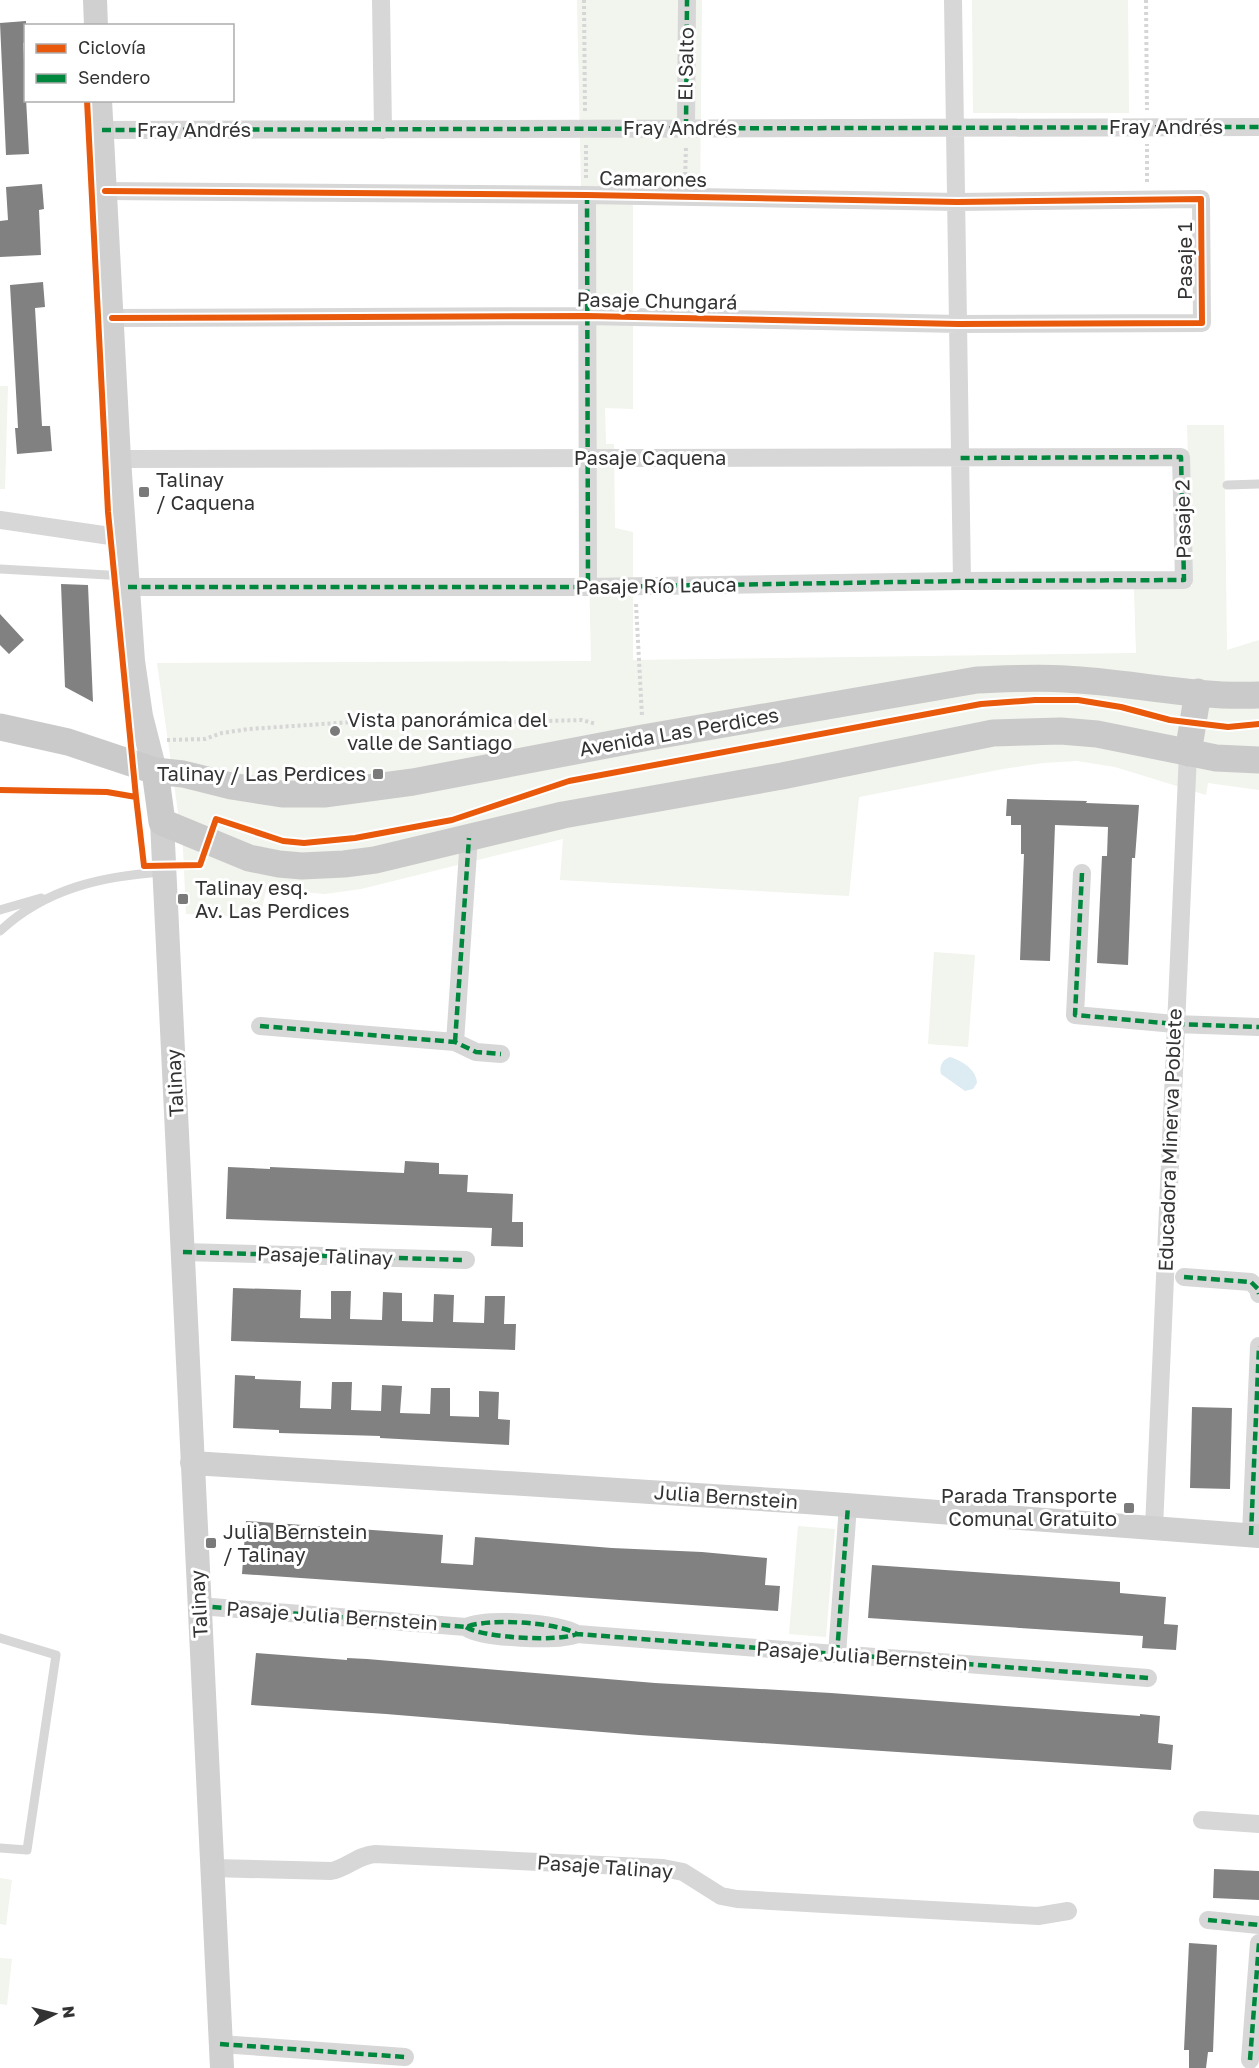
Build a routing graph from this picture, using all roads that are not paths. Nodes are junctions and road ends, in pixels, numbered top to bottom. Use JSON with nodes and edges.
{"nodes":[{"id":1,"x":95,"y":0,"type":"edge"},
{"id":2,"x":381,"y":0,"type":"edge"},
{"id":3,"x":687,"y":0,"type":"edge"},
{"id":4,"x":953,"y":0,"type":"edge"},
{"id":5,"x":96,"y":24,"type":"edge"},
{"id":6,"x":100,"y":102,"type":"edge"},
{"id":7,"x":1259,"y":127,"type":"edge"},
{"id":8,"x":686,"y":128,"type":"junction"},
{"id":9,"x":956,"y":128,"type":"junction"},
{"id":10,"x":102,"y":130,"type":"junction"},
{"id":11,"x":382,"y":130,"type":"junction"},
{"id":12,"x":105,"y":191,"type":"junction"},
{"id":13,"x":587,"y":195,"type":"junction"},
{"id":14,"x":1201,"y":200,"type":"joint"},
{"id":15,"x":957,"y":202,"type":"junction"},
{"id":16,"x":587,"y":316,"type":"junction"},
{"id":17,"x":112,"y":318,"type":"junction"},
{"id":18,"x":1202,"y":323,"type":"joint"},
{"id":19,"x":958,"y":324,"type":"junction"},
{"id":20,"x":1182,"y":457,"type":"joint"},
{"id":21,"x":588,"y":458,"type":"junction"},
{"id":22,"x":960,"y":458,"type":"junction"},
{"id":23,"x":119,"y":459,"type":"junction"},
{"id":24,"x":1227,"y":484,"type":"dead end"},
{"id":25,"x":1259,"y":484,"type":"edge"},
{"id":26,"x":0,"y":520,"type":"edge"},
{"id":27,"x":124,"y":538,"type":"junction"},
{"id":28,"x":0,"y":568,"type":"edge"},
{"id":29,"x":1184,"y":580,"type":"joint"},
{"id":30,"x":962,"y":581,"type":"junction"},
{"id":31,"x":128,"y":582,"type":"junction"},
{"id":32,"x":588,"y":587,"type":"junction"},
{"id":33,"x":1198,"y":692,"type":"junction"},
{"id":34,"x":1259,"y":695,"type":"edge"},
{"id":35,"x":0,"y":727,"type":"edge"},
{"id":36,"x":1188,"y":753,"type":"junction"},
{"id":37,"x":1259,"y":760,"type":"edge"},
{"id":38,"x":155,"y":771,"type":"junction"},
{"id":39,"x":162,"y":822,"type":"junction"},
{"id":40,"x":469,"y":838,"type":"junction"},
{"id":41,"x":165,"y":872,"type":"junction"},
{"id":42,"x":1082,"y":873,"type":"dead end"},
{"id":43,"x":62,"y":891,"type":"junction"},
{"id":44,"x":0,"y":910,"type":"edge"},
{"id":45,"x":0,"y":930,"type":"edge"},
{"id":46,"x":1175,"y":1024,"type":"junction"},
{"id":47,"x":260,"y":1026,"type":"dead end"},
{"id":48,"x":1259,"y":1027,"type":"edge"},
{"id":49,"x":455,"y":1042,"type":"junction"},
{"id":50,"x":501,"y":1054,"type":"dead end"},
{"id":51,"x":183,"y":1252,"type":"junction"},
{"id":52,"x":466,"y":1260,"type":"dead end"},
{"id":53,"x":1184,"y":1276,"type":"dead end"},
{"id":54,"x":1259,"y":1294,"type":"edge"},
{"id":55,"x":1259,"y":1346,"type":"edge"},
{"id":56,"x":192,"y":1463,"type":"junction"},
{"id":57,"x":849,"y":1506,"type":"junction"},
{"id":58,"x":1154,"y":1528,"type":"junction"},
{"id":59,"x":1255,"y":1535,"type":"edge"},
{"id":60,"x":199,"y":1606,"type":"junction"},
{"id":61,"x":0,"y":1638,"type":"edge"},
{"id":62,"x":837,"y":1654,"type":"junction"},
{"id":63,"x":1148,"y":1678,"type":"dead end"},
{"id":64,"x":1202,"y":1820,"type":"dead end"},
{"id":65,"x":1259,"y":1824,"type":"edge"},
{"id":66,"x":0,"y":1848,"type":"edge"},
{"id":67,"x":211,"y":1868,"type":"junction"},
{"id":68,"x":1068,"y":1911,"type":"dead end"},
{"id":69,"x":1208,"y":1920,"type":"dead end"},
{"id":70,"x":1259,"y":1925,"type":"edge"},
{"id":71,"x":1259,"y":1943,"type":"edge"},
{"id":72,"x":220,"y":2044,"type":"junction"},
{"id":73,"x":405,"y":2057,"type":"dead end"},
{"id":74,"x":1250,"y":2060,"type":"dead end"},
{"id":75,"x":222,"y":2068,"type":"edge"}],
"edges":[{"from":1,"to":5,"type":"street"},
{"from":2,"to":11,"type":"street"},
{"from":3,"to":8,"type":"street","name":"El Salto"},
{"from":4,"to":9,"type":"street"},
{"from":6,"to":10,"type":"street","name":"Talinay"},
{"from":7,"to":9,"type":"street","name":"Fray Andrés"},
{"from":8,"to":9,"type":"street","name":"Fray Andrés"},
{"from":8,"to":11,"type":"street","name":"Fray Andrés"},
{"from":9,"to":15,"type":"street"},
{"from":10,"to":11,"type":"street","name":"Fray Andrés"},
{"from":10,"to":12,"type":"street","name":"Talinay"},
{"from":12,"to":13,"type":"street","name":"Camarones"},
{"from":12,"to":17,"type":"street","name":"Talinay"},
{"from":13,"to":15,"type":"street","name":"Camarones"},
{"from":13,"to":16,"type":"street"},
{"from":14,"to":15,"type":"street","name":"Camarones"},
{"from":14,"to":18,"type":"street","name":"Pasaje 1"},
{"from":15,"to":19,"type":"street"},
{"from":16,"to":17,"type":"street","name":"Pasaje Chungará"},
{"from":16,"to":19,"type":"street","name":"Pasaje Chungará"},
{"from":16,"to":21,"type":"street"},
{"from":17,"to":23,"type":"street","name":"Talinay"},
{"from":18,"to":19,"type":"street","name":"Pasaje Chungará"},
{"from":19,"to":22,"type":"street"},
{"from":20,"to":22,"type":"street","name":"Pasaje Caquena"},
{"from":20,"to":29,"type":"street","name":"Pasaje 2"},
{"from":21,"to":22,"type":"street","name":"Pasaje Caquena"},
{"from":21,"to":23,"type":"street","name":"Pasaje Caquena"},
{"from":21,"to":32,"type":"street"},
{"from":22,"to":30,"type":"street"},
{"from":23,"to":27,"type":"street","name":"Talinay"},
{"from":24,"to":25,"type":"lane"},
{"from":26,"to":27,"type":"street"},
{"from":27,"to":31,"type":"street","name":"Talinay"},
{"from":28,"to":31,"type":"lane"},
{"from":29,"to":30,"type":"street","name":"Pasaje Río Lauca"},
{"from":30,"to":32,"type":"street","name":"Pasaje Río Lauca"},
{"from":31,"to":32,"type":"street","name":"Pasaje Río Lauca"},
{"from":31,"to":38,"type":"street","name":"Talinay"},
{"from":33,"to":34,"type":"main road","name":"Avenida Las Perdices"},
{"from":33,"to":36,"type":"main road"},
{"from":33,"to":38,"type":"main road","name":"Avenida Las Perdices"},
{"from":35,"to":38,"type":"main road","name":"Avenida Las Perdices"},
{"from":36,"to":37,"type":"main road"},
{"from":36,"to":40,"type":"main road"},
{"from":36,"to":46,"type":"street","name":"Educadora Minerva Poblete"},
{"from":38,"to":39,"type":"main road","name":"Talinay"},
{"from":39,"to":40,"type":"main road"},
{"from":39,"to":41,"type":"street","name":"Talinay"},
{"from":40,"to":49,"type":"street"},
{"from":41,"to":43,"type":"lane"},
{"from":41,"to":51,"type":"street","name":"Talinay"},
{"from":42,"to":46,"type":"street"},
{"from":43,"to":44,"type":"lane"},
{"from":43,"to":45,"type":"lane"},
{"from":46,"to":48,"type":"street"},
{"from":46,"to":58,"type":"street","name":"Educadora Minerva Poblete"},
{"from":47,"to":49,"type":"street"},
{"from":49,"to":50,"type":"street"},
{"from":51,"to":52,"type":"street","name":"Pasaje Talinay"},
{"from":51,"to":56,"type":"street","name":"Talinay"},
{"from":53,"to":54,"type":"street"},
{"from":55,"to":59,"type":"street"},
{"from":56,"to":57,"type":"street","name":"Julia Bernstein"},
{"from":56,"to":60,"type":"street","name":"Talinay"},
{"from":57,"to":58,"type":"street","name":"Julia Bernstein"},
{"from":57,"to":62,"type":"street"},
{"from":58,"to":59,"type":"street","name":"Julia Bernstein"},
{"from":60,"to":62,"type":"street","name":"Pasaje Julia Bernstein"},
{"from":60,"to":67,"type":"street","name":"Talinay"},
{"from":61,"to":66,"type":"lane"},
{"from":62,"to":63,"type":"street","name":"Pasaje Julia Bernstein"},
{"from":64,"to":65,"type":"street"},
{"from":67,"to":68,"type":"street","name":"Pasaje Talinay"},
{"from":67,"to":72,"type":"street","name":"Talinay"},
{"from":69,"to":70,"type":"street"},
{"from":71,"to":74,"type":"street"},
{"from":72,"to":73,"type":"street"},
{"from":72,"to":75,"type":"street","name":"Talinay"}]}
